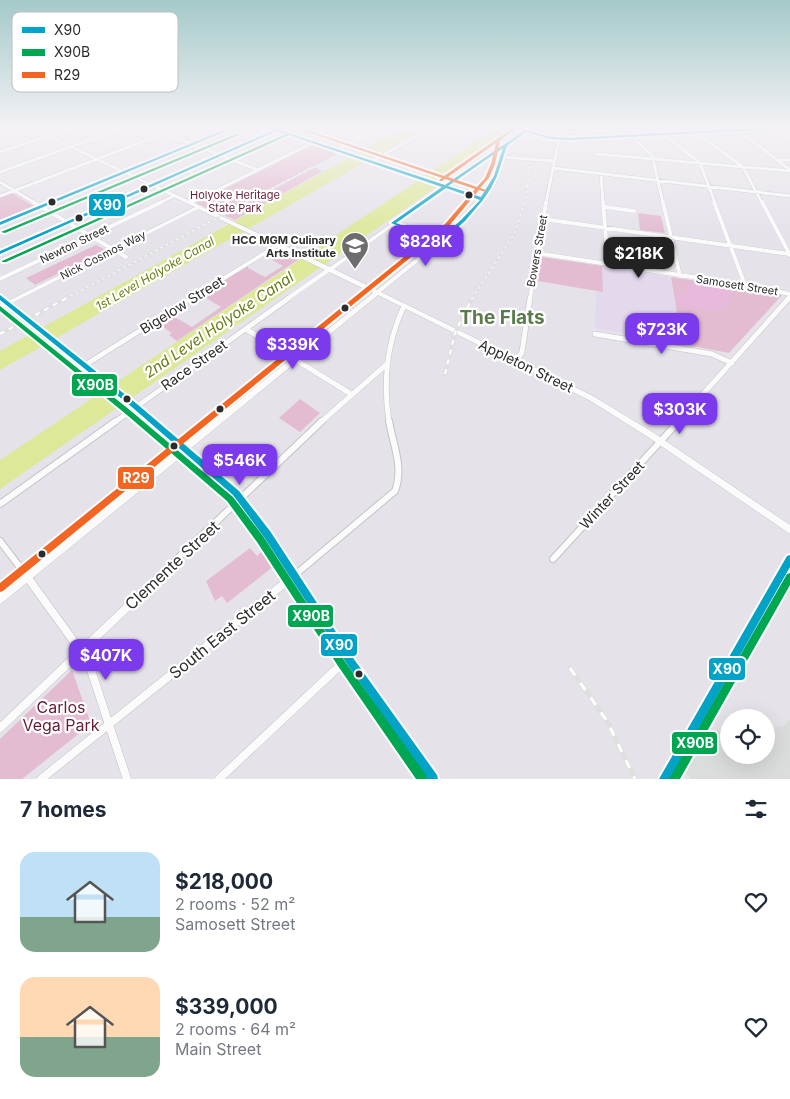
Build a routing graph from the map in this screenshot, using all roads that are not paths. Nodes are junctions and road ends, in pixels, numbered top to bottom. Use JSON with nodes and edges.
{"nodes":[{"id":1,"x":25,"y":163,"type":"edge"},
{"id":2,"x":85,"y":163,"type":"edge"},
{"id":3,"x":106,"y":163,"type":"edge"},
{"id":4,"x":146,"y":163,"type":"edge"},
{"id":5,"x":201,"y":163,"type":"edge"},
{"id":6,"x":241,"y":163,"type":"edge"},
{"id":7,"x":271,"y":163,"type":"edge"},
{"id":8,"x":378,"y":163,"type":"edge"},
{"id":9,"x":479,"y":163,"type":"edge"},
{"id":10,"x":501,"y":163,"type":"edge"},
{"id":11,"x":554,"y":163,"type":"edge"},
{"id":12,"x":655,"y":163,"type":"edge"},
{"id":13,"x":700,"y":163,"type":"edge"},
{"id":14,"x":704,"y":163,"type":"edge"},
{"id":15,"x":738,"y":163,"type":"edge"},
{"id":16,"x":743,"y":167,"type":"junction"},
{"id":17,"x":553,"y":168,"type":"junction"},
{"id":18,"x":185,"y":170,"type":"junction"},
{"id":19,"x":258,"y":170,"type":"junction"},
{"id":20,"x":790,"y":171,"type":"edge"},
{"id":21,"x":0,"y":172,"type":"edge"},
{"id":22,"x":125,"y":172,"type":"junction"},
{"id":23,"x":601,"y":174,"type":"junction"},
{"id":24,"x":198,"y":176,"type":"dead end"},
{"id":25,"x":658,"y":180,"type":"junction"},
{"id":26,"x":0,"y":182,"type":"edge"},
{"id":27,"x":152,"y":185,"type":"junction"},
{"id":28,"x":444,"y":186,"type":"junction"},
{"id":29,"x":709,"y":186,"type":"junction"},
{"id":30,"x":15,"y":190,"type":"junction"},
{"id":31,"x":757,"y":192,"type":"junction"},
{"id":32,"x":0,"y":196,"type":"edge"},
{"id":33,"x":174,"y":196,"type":"junction"},
{"id":34,"x":790,"y":196,"type":"edge"},
{"id":35,"x":482,"y":199,"type":"junction"},
{"id":36,"x":190,"y":203,"type":"junction"},
{"id":37,"x":42,"y":207,"type":"junction"},
{"id":38,"x":198,"y":207,"type":"junction"},
{"id":39,"x":605,"y":207,"type":"junction"},
{"id":40,"x":634,"y":211,"type":"dead end"},
{"id":41,"x":543,"y":219,"type":"junction"},
{"id":42,"x":68,"y":222,"type":"junction"},
{"id":43,"x":394,"y":223,"type":"junction"},
{"id":44,"x":0,"y":224,"type":"edge"},
{"id":45,"x":606,"y":228,"type":"junction"},
{"id":46,"x":91,"y":236,"type":"junction"},
{"id":47,"x":672,"y":238,"type":"junction"},
{"id":48,"x":440,"y":242,"type":"junction"},
{"id":49,"x":278,"y":245,"type":"junction"},
{"id":50,"x":731,"y":246,"type":"junction"},
{"id":51,"x":114,"y":250,"type":"junction"},
{"id":52,"x":0,"y":253,"type":"edge"},
{"id":53,"x":536,"y":253,"type":"junction"},
{"id":54,"x":790,"y":255,"type":"edge"},
{"id":55,"x":126,"y":257,"type":"dead end"},
{"id":56,"x":608,"y":264,"type":"junction"},
{"id":57,"x":330,"y":269,"type":"junction"},
{"id":58,"x":680,"y":276,"type":"junction"},
{"id":59,"x":0,"y":279,"type":"edge"},
{"id":60,"x":745,"y":285,"type":"junction"},
{"id":61,"x":378,"y":293,"type":"junction"},
{"id":62,"x":790,"y":296,"type":"edge"},
{"id":63,"x":0,"y":297,"type":"edge"},
{"id":64,"x":8,"y":303,"type":"junction"},
{"id":65,"x":404,"y":306,"type":"junction"},
{"id":66,"x":0,"y":307,"type":"edge"},
{"id":67,"x":246,"y":329,"type":"junction"},
{"id":68,"x":595,"y":334,"type":"dead end"},
{"id":69,"x":296,"y":360,"type":"junction"},
{"id":70,"x":516,"y":361,"type":"junction"},
{"id":71,"x":388,"y":363,"type":"junction"},
{"id":72,"x":732,"y":363,"type":"junction"},
{"id":73,"x":85,"y":365,"type":"junction"},
{"id":74,"x":351,"y":394,"type":"junction"},
{"id":75,"x":134,"y":405,"type":"junction"},
{"id":76,"x":660,"y":441,"type":"junction"},
{"id":77,"x":185,"y":449,"type":"junction"},
{"id":78,"x":242,"y":500,"type":"junction"},
{"id":79,"x":0,"y":504,"type":"edge"},
{"id":80,"x":790,"y":530,"type":"edge"},
{"id":81,"x":0,"y":541,"type":"edge"},
{"id":82,"x":553,"y":559,"type":"dead end"},
{"id":83,"x":790,"y":559,"type":"edge"},
{"id":84,"x":294,"y":576,"type":"junction"},
{"id":85,"x":27,"y":577,"type":"junction"},
{"id":86,"x":0,"y":599,"type":"edge"},
{"id":87,"x":81,"y":651,"type":"junction"},
{"id":88,"x":348,"y":658,"type":"junction"},
{"id":89,"x":108,"y":723,"type":"junction"},
{"id":90,"x":0,"y":728,"type":"edge"},
{"id":91,"x":40,"y":779,"type":"edge"},
{"id":92,"x":127,"y":779,"type":"edge"},
{"id":93,"x":220,"y":779,"type":"edge"},
{"id":94,"x":434,"y":779,"type":"edge"},
{"id":95,"x":664,"y":779,"type":"edge"}],
"edges":[{"from":1,"to":21,"type":"street"},
{"from":2,"to":30,"type":"street"},
{"from":3,"to":22,"type":"street","name":"Appleton Street"},
{"from":4,"to":22,"type":"street"},
{"from":5,"to":18,"type":"street"},
{"from":6,"to":19,"type":"street"},
{"from":7,"to":19,"type":"street"},
{"from":8,"to":28,"type":"street"},
{"from":9,"to":28,"type":"street","name":"Race Street"},
{"from":10,"to":35,"type":"street"},
{"from":11,"to":17,"type":"street","name":"Bowers Street"},
{"from":12,"to":25,"type":"street"},
{"from":13,"to":29,"type":"street"},
{"from":14,"to":16,"type":"street"},
{"from":15,"to":16,"type":"street"},
{"from":16,"to":20,"type":"street"},
{"from":16,"to":31,"type":"street"},
{"from":17,"to":23,"type":"street"},
{"from":17,"to":41,"type":"street","name":"Bowers Street"},
{"from":18,"to":24,"type":"street"},
{"from":18,"to":27,"type":"street"},
{"from":19,"to":36,"type":"street"},
{"from":22,"to":27,"type":"street","name":"Appleton Street"},
{"from":22,"to":37,"type":"street"},
{"from":23,"to":25,"type":"street"},
{"from":23,"to":39,"type":"street"},
{"from":25,"to":29,"type":"street"},
{"from":25,"to":47,"type":"street"},
{"from":26,"to":30,"type":"street"},
{"from":27,"to":33,"type":"street","name":"Appleton Street"},
{"from":27,"to":42,"type":"street"},
{"from":28,"to":35,"type":"street"},
{"from":28,"to":43,"type":"street","name":"Race Street"},
{"from":29,"to":31,"type":"street"},
{"from":29,"to":50,"type":"street"},
{"from":30,"to":32,"type":"street"},
{"from":30,"to":37,"type":"street"},
{"from":31,"to":34,"type":"street"},
{"from":31,"to":54,"type":"street"},
{"from":33,"to":36,"type":"street","name":"Appleton Street"},
{"from":33,"to":46,"type":"street","name":"Newton Street"},
{"from":35,"to":48,"type":"street"},
{"from":36,"to":38,"type":"street","name":"Appleton Street"},
{"from":37,"to":42,"type":"street"},
{"from":37,"to":44,"type":"street"},
{"from":38,"to":49,"type":"street","name":"Appleton Street"},
{"from":38,"to":51,"type":"street","name":"Nick Cosmos Way"},
{"from":39,"to":40,"type":"street"},
{"from":39,"to":45,"type":"street"},
{"from":41,"to":45,"type":"street"},
{"from":41,"to":53,"type":"street","name":"Bowers Street"},
{"from":42,"to":46,"type":"street"},
{"from":42,"to":52,"type":"street"},
{"from":43,"to":48,"type":"street"},
{"from":43,"to":57,"type":"street","name":"Race Street"},
{"from":45,"to":47,"type":"street"},
{"from":45,"to":56,"type":"street"},
{"from":46,"to":51,"type":"street"},
{"from":46,"to":59,"type":"street","name":"Newton Street"},
{"from":47,"to":50,"type":"street"},
{"from":47,"to":58,"type":"street"},
{"from":48,"to":61,"type":"street"},
{"from":49,"to":57,"type":"street","name":"Appleton Street"},
{"from":49,"to":73,"type":"street","name":"Bigelow Street"},
{"from":50,"to":54,"type":"street"},
{"from":50,"to":60,"type":"street"},
{"from":51,"to":55,"type":"street"},
{"from":51,"to":64,"type":"street","name":"Nick Cosmos Way"},
{"from":53,"to":56,"type":"street","name":"Samosett Street"},
{"from":53,"to":70,"type":"street","name":"Bowers Street"},
{"from":56,"to":58,"type":"street","name":"Samosett Street"},
{"from":57,"to":61,"type":"street","name":"Appleton Street"},
{"from":57,"to":67,"type":"street","name":"Race Street"},
{"from":58,"to":60,"type":"street","name":"Samosett Street"},
{"from":60,"to":62,"type":"street","name":"Samosett Street"},
{"from":61,"to":65,"type":"street","name":"Appleton Street"},
{"from":61,"to":69,"type":"street"},
{"from":62,"to":72,"type":"street","name":"Winter Street"},
{"from":63,"to":64,"type":"street"},
{"from":64,"to":66,"type":"street","name":"Nick Cosmos Way"},
{"from":64,"to":73,"type":"street"},
{"from":65,"to":70,"type":"street","name":"Appleton Street"},
{"from":65,"to":71,"type":"street"},
{"from":67,"to":69,"type":"street"},
{"from":67,"to":75,"type":"street","name":"Race Street"},
{"from":68,"to":72,"type":"street"},
{"from":69,"to":74,"type":"street"},
{"from":69,"to":77,"type":"street"},
{"from":70,"to":76,"type":"street","name":"Appleton Street"},
{"from":71,"to":74,"type":"street","name":"Clemente Street"},
{"from":71,"to":84,"type":"street","name":"South East Street"},
{"from":72,"to":76,"type":"street","name":"Winter Street"},
{"from":73,"to":75,"type":"street"},
{"from":74,"to":78,"type":"street","name":"Clemente Street"},
{"from":75,"to":77,"type":"street"},
{"from":75,"to":79,"type":"street","name":"Race Street"},
{"from":76,"to":80,"type":"street","name":"Appleton Street"},
{"from":76,"to":82,"type":"street","name":"Winter Street"},
{"from":77,"to":78,"type":"street"},
{"from":77,"to":85,"type":"street"},
{"from":78,"to":84,"type":"street"},
{"from":78,"to":87,"type":"street","name":"Clemente Street"},
{"from":81,"to":85,"type":"street"},
{"from":83,"to":95,"type":"street"},
{"from":84,"to":88,"type":"street"},
{"from":84,"to":89,"type":"street","name":"South East Street"},
{"from":85,"to":86,"type":"street"},
{"from":85,"to":87,"type":"street"},
{"from":87,"to":89,"type":"street"},
{"from":87,"to":90,"type":"street","name":"Clemente Street"},
{"from":88,"to":93,"type":"street"},
{"from":88,"to":94,"type":"street"},
{"from":89,"to":91,"type":"street","name":"South East Street"},
{"from":89,"to":92,"type":"street"}]}
